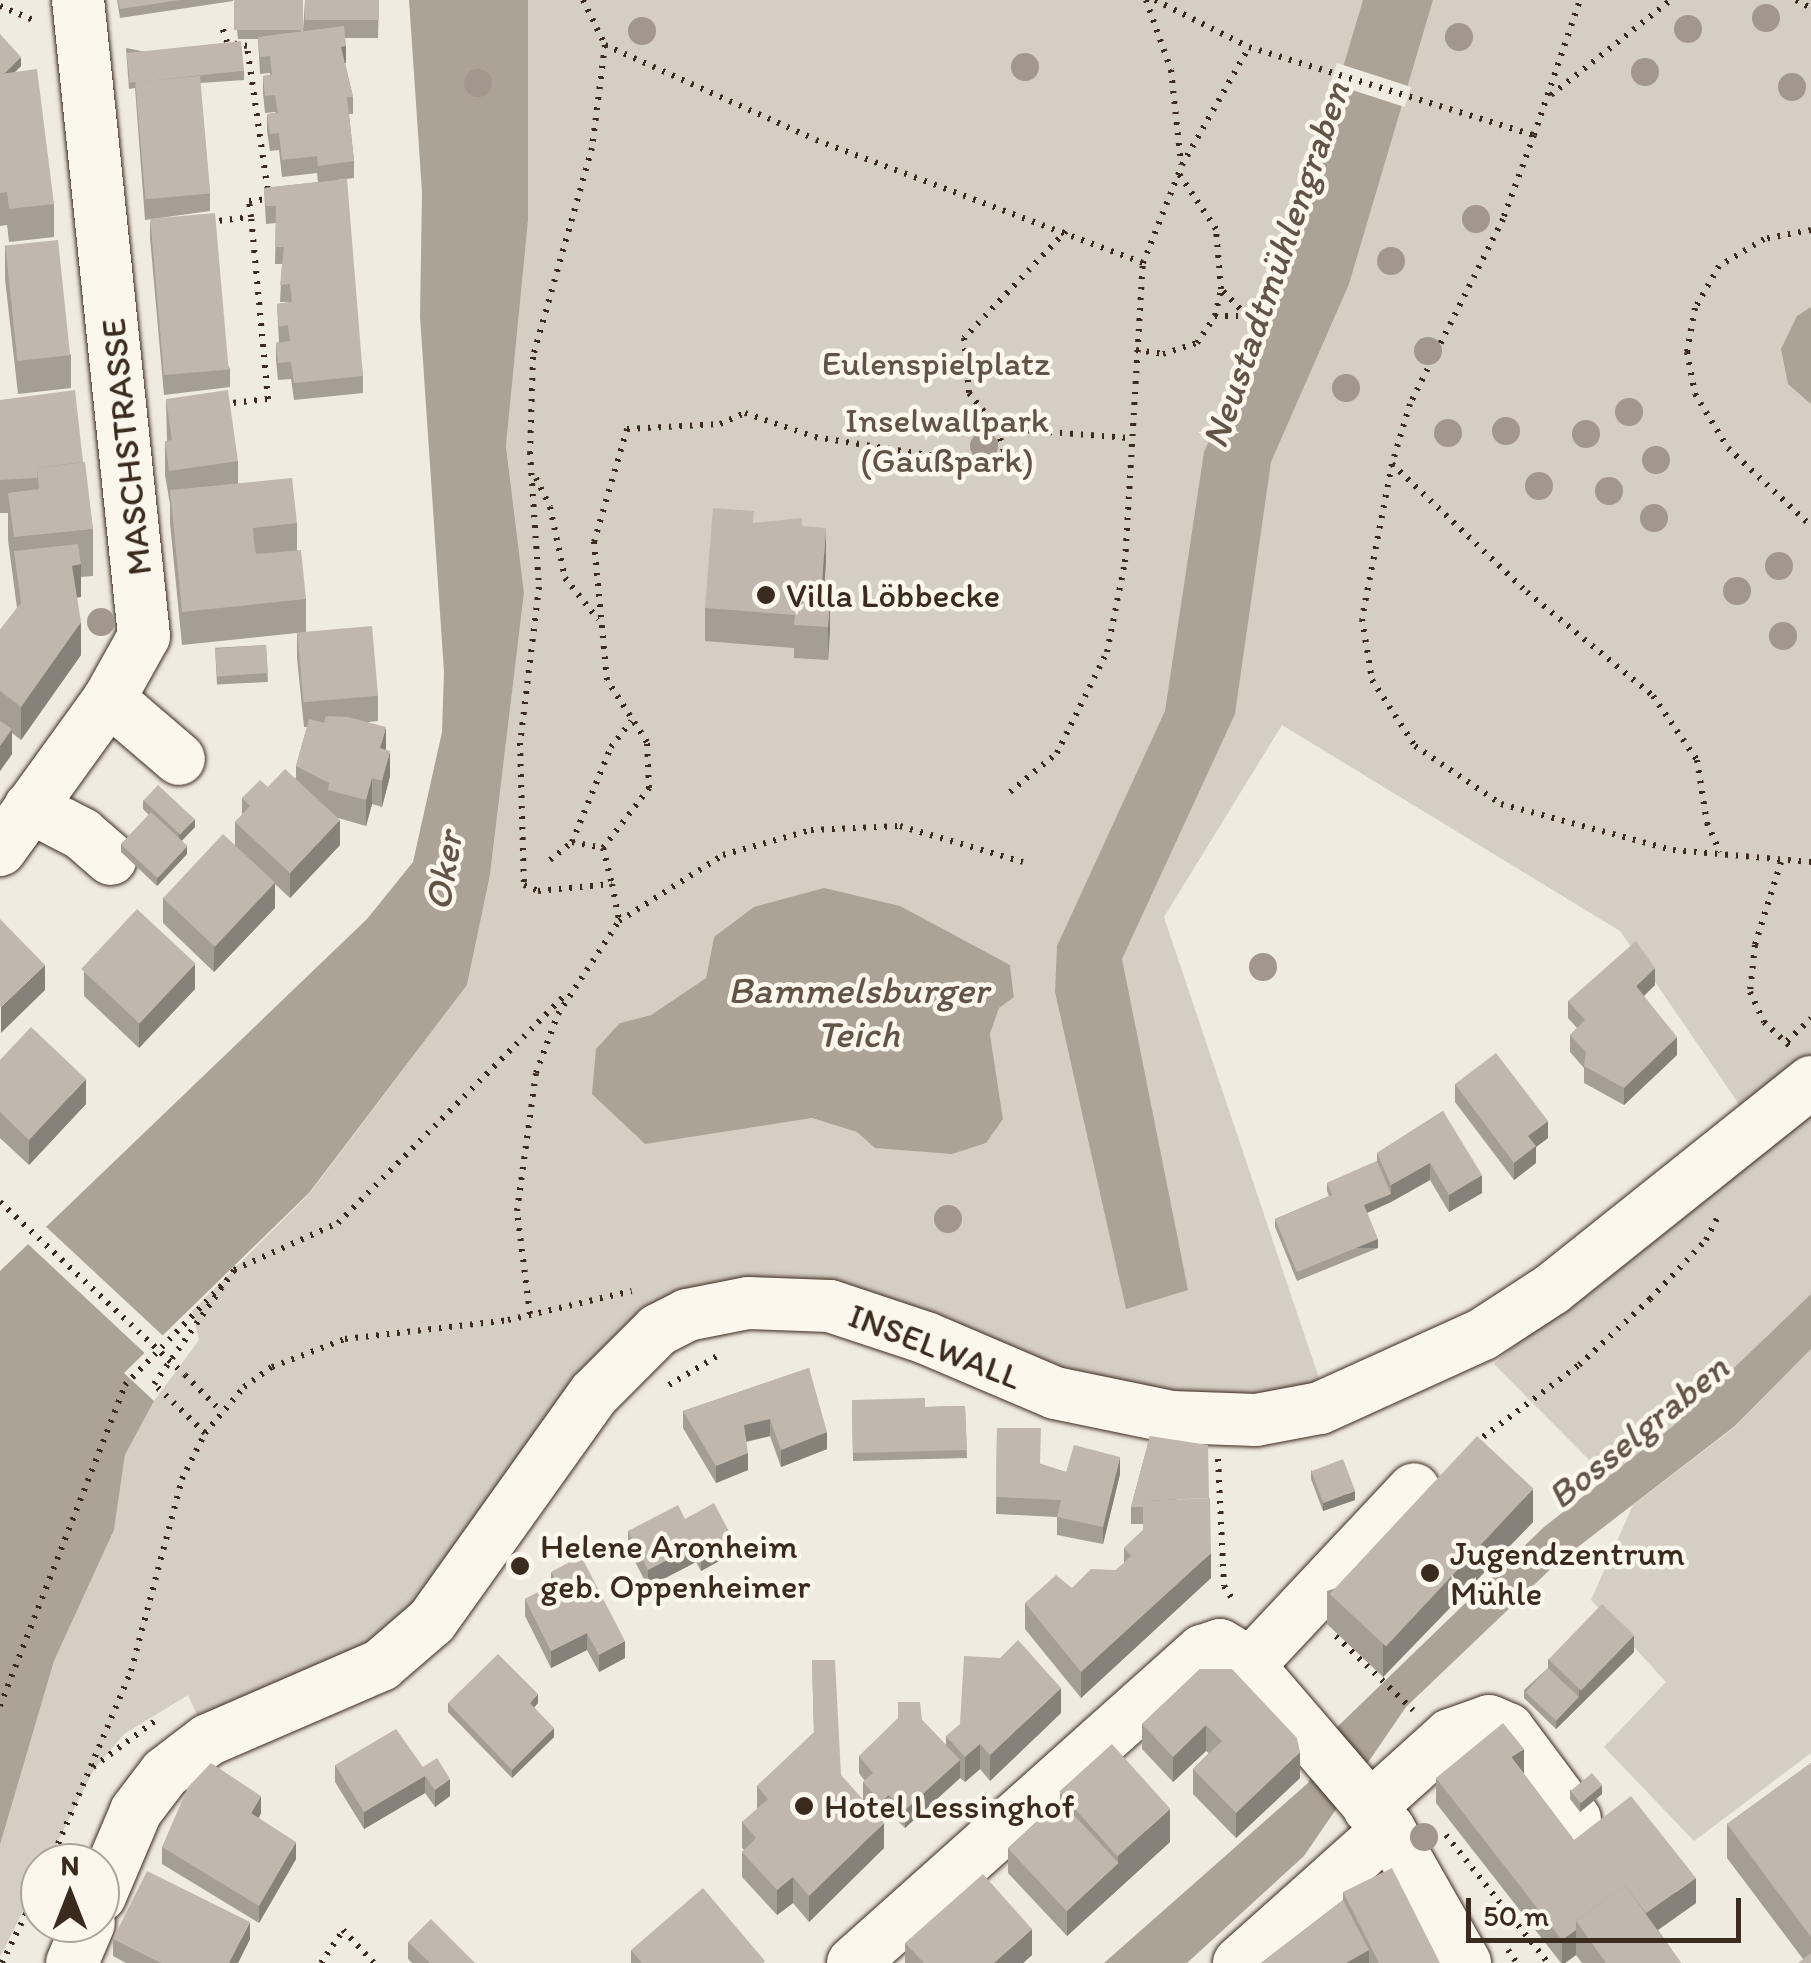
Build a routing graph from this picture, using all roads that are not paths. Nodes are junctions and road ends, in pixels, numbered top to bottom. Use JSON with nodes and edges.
{"nodes":[{"id":1,"x":60,"y":12,"type":"edge"},
{"id":2,"x":109,"y":699,"type":"junction"},
{"id":3,"x":179,"y":759,"type":"dead end"},
{"id":4,"x":30,"y":807,"type":"junction"},
{"id":5,"x":0,"y":850,"type":"edge"},
{"id":6,"x":110,"y":859,"type":"dead end"},
{"id":7,"x":1802,"y":1069,"type":"edge"},
{"id":8,"x":1414,"y":1489,"type":"road end"},
{"id":9,"x":1236,"y":1639,"type":"junction"},
{"id":10,"x":1357,"y":1794,"type":"junction"},
{"id":11,"x":1575,"y":1819,"type":"dead end"},
{"id":12,"x":120,"y":1848,"type":"edge"},
{"id":13,"x":853,"y":1963,"type":"edge"},
{"id":14,"x":1239,"y":1963,"type":"edge"},
{"id":15,"x":1465,"y":1963,"type":"edge"}],
"edges":[{"from":1,"to":2,"type":"street","name":"MASCHSTRASSE"},
{"from":2,"to":3,"type":"street"},
{"from":2,"to":4,"type":"street","name":"MASCHSTRASSE"},
{"from":4,"to":5,"type":"street","name":"MASCHSTRASSE"},
{"from":4,"to":6,"type":"street"},
{"from":7,"to":12,"type":"street","name":"INSELWALL"},
{"from":8,"to":9,"type":"street"},
{"from":9,"to":10,"type":"street"},
{"from":9,"to":13,"type":"street"},
{"from":10,"to":11,"type":"street"},
{"from":10,"to":14,"type":"street"},
{"from":10,"to":15,"type":"street"}]}
